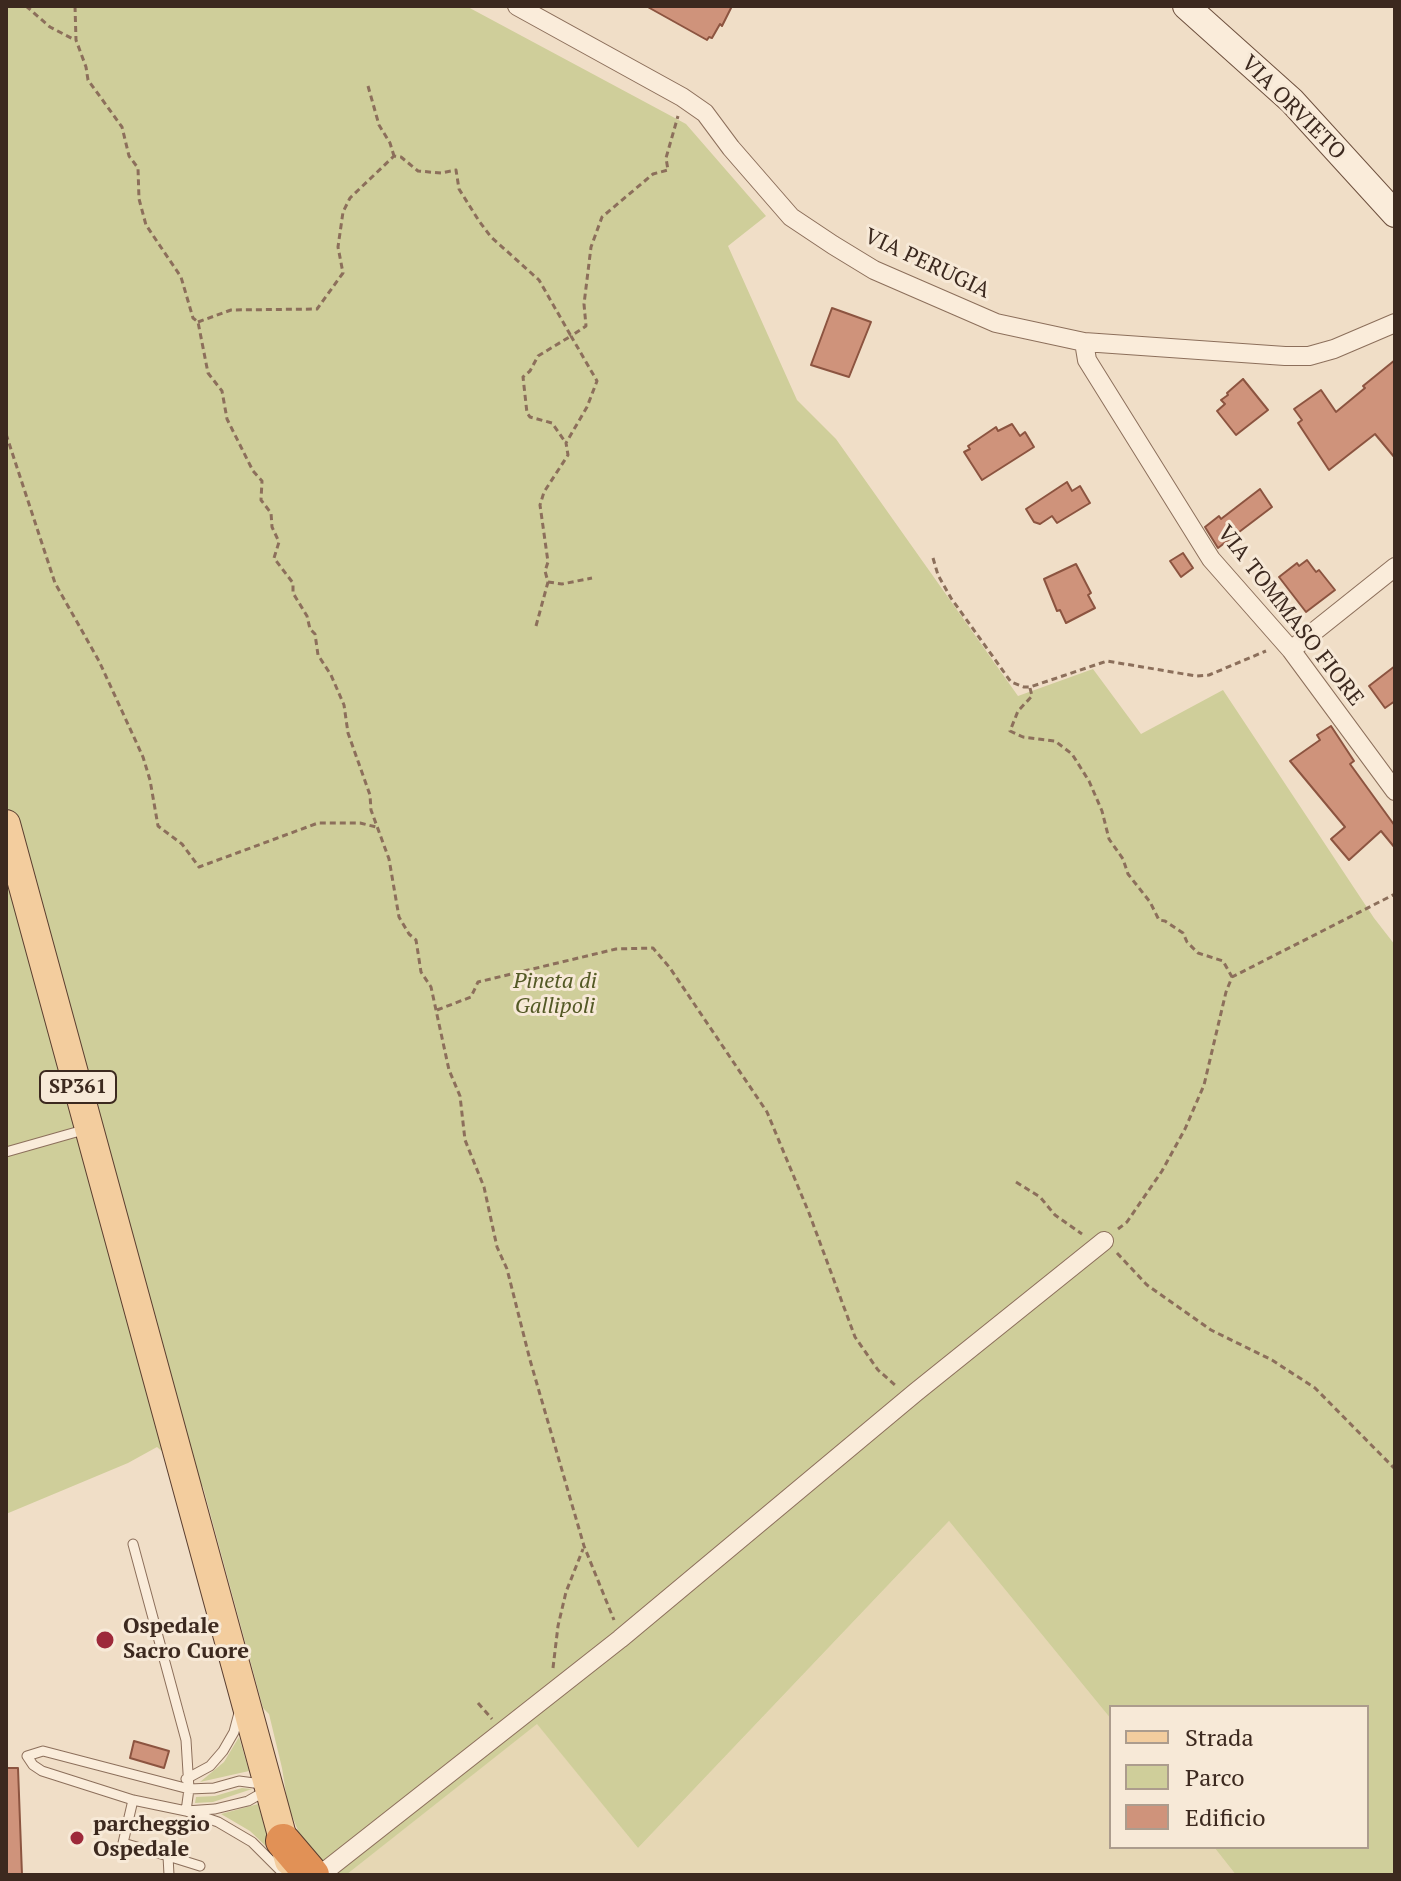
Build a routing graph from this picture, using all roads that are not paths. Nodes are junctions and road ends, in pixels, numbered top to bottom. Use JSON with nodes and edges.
{"nodes":[{"id":1,"x":517,"y":6,"type":"edge"},
{"id":2,"x":1186,"y":6,"type":"edge"},
{"id":3,"x":1395,"y":214,"type":"edge"},
{"id":4,"x":1395,"y":323,"type":"edge"},
{"id":5,"x":1084,"y":342,"type":"junction"},
{"id":6,"x":1395,"y":567,"type":"edge"},
{"id":7,"x":1287,"y":646,"type":"junction"},
{"id":8,"x":1395,"y":791,"type":"edge"},
{"id":9,"x":6,"y":824,"type":"edge"},
{"id":10,"x":89,"y":1128,"type":"junction"},
{"id":11,"x":6,"y":1152,"type":"edge"},
{"id":12,"x":1101,"y":1244,"type":"road end"},
{"id":13,"x":133,"y":1544,"type":"dead end"},
{"id":14,"x":244,"y":1694,"type":"junction"},
{"id":15,"x":189,"y":1784,"type":"junction"},
{"id":16,"x":269,"y":1785,"type":"junction"},
{"id":17,"x":133,"y":1800,"type":"junction"},
{"id":18,"x":186,"y":1811,"type":"junction"},
{"id":19,"x":283,"y":1841,"type":"junction"},
{"id":20,"x":168,"y":1856,"type":"junction"},
{"id":21,"x":200,"y":1866,"type":"dead end"},
{"id":22,"x":169,"y":1875,"type":"edge"},
{"id":23,"x":285,"y":1875,"type":"edge"},
{"id":24,"x":292,"y":1875,"type":"edge"},
{"id":25,"x":312,"y":1875,"type":"edge"},
{"id":26,"x":320,"y":1875,"type":"edge"}],
"edges":[{"from":1,"to":5,"type":"street","name":"VIA PERUGIA"},
{"from":2,"to":3,"type":"street","name":"VIA ORVIETO"},
{"from":4,"to":5,"type":"street","name":"VIA PERUGIA"},
{"from":5,"to":7,"type":"street","name":"VIA TOMMASO FIORE"},
{"from":6,"to":7,"type":"street"},
{"from":7,"to":8,"type":"street","name":"VIA TOMMASO FIORE"},
{"from":9,"to":10,"type":"main road","number":"SP361"},
{"from":10,"to":11,"type":"lane"},
{"from":10,"to":14,"type":"main road","number":"SP361"},
{"from":12,"to":26,"type":"street"},
{"from":13,"to":15,"type":"lane"},
{"from":14,"to":15,"type":"lane"},
{"from":14,"to":16,"type":"main road","number":"SP361"},
{"from":15,"to":16,"type":"lane"},
{"from":15,"to":17,"type":"lane"},
{"from":15,"to":18,"type":"lane"},
{"from":16,"to":18,"type":"lane"},
{"from":16,"to":19,"type":"main road","number":"SP361"},
{"from":17,"to":18,"type":"lane"},
{"from":17,"to":20,"type":"lane"},
{"from":18,"to":23,"type":"lane"},
{"from":19,"to":24,"type":"main road","number":"SP361"},
{"from":19,"to":25,"type":"highway"},
{"from":20,"to":21,"type":"lane"},
{"from":20,"to":22,"type":"lane"}]}
